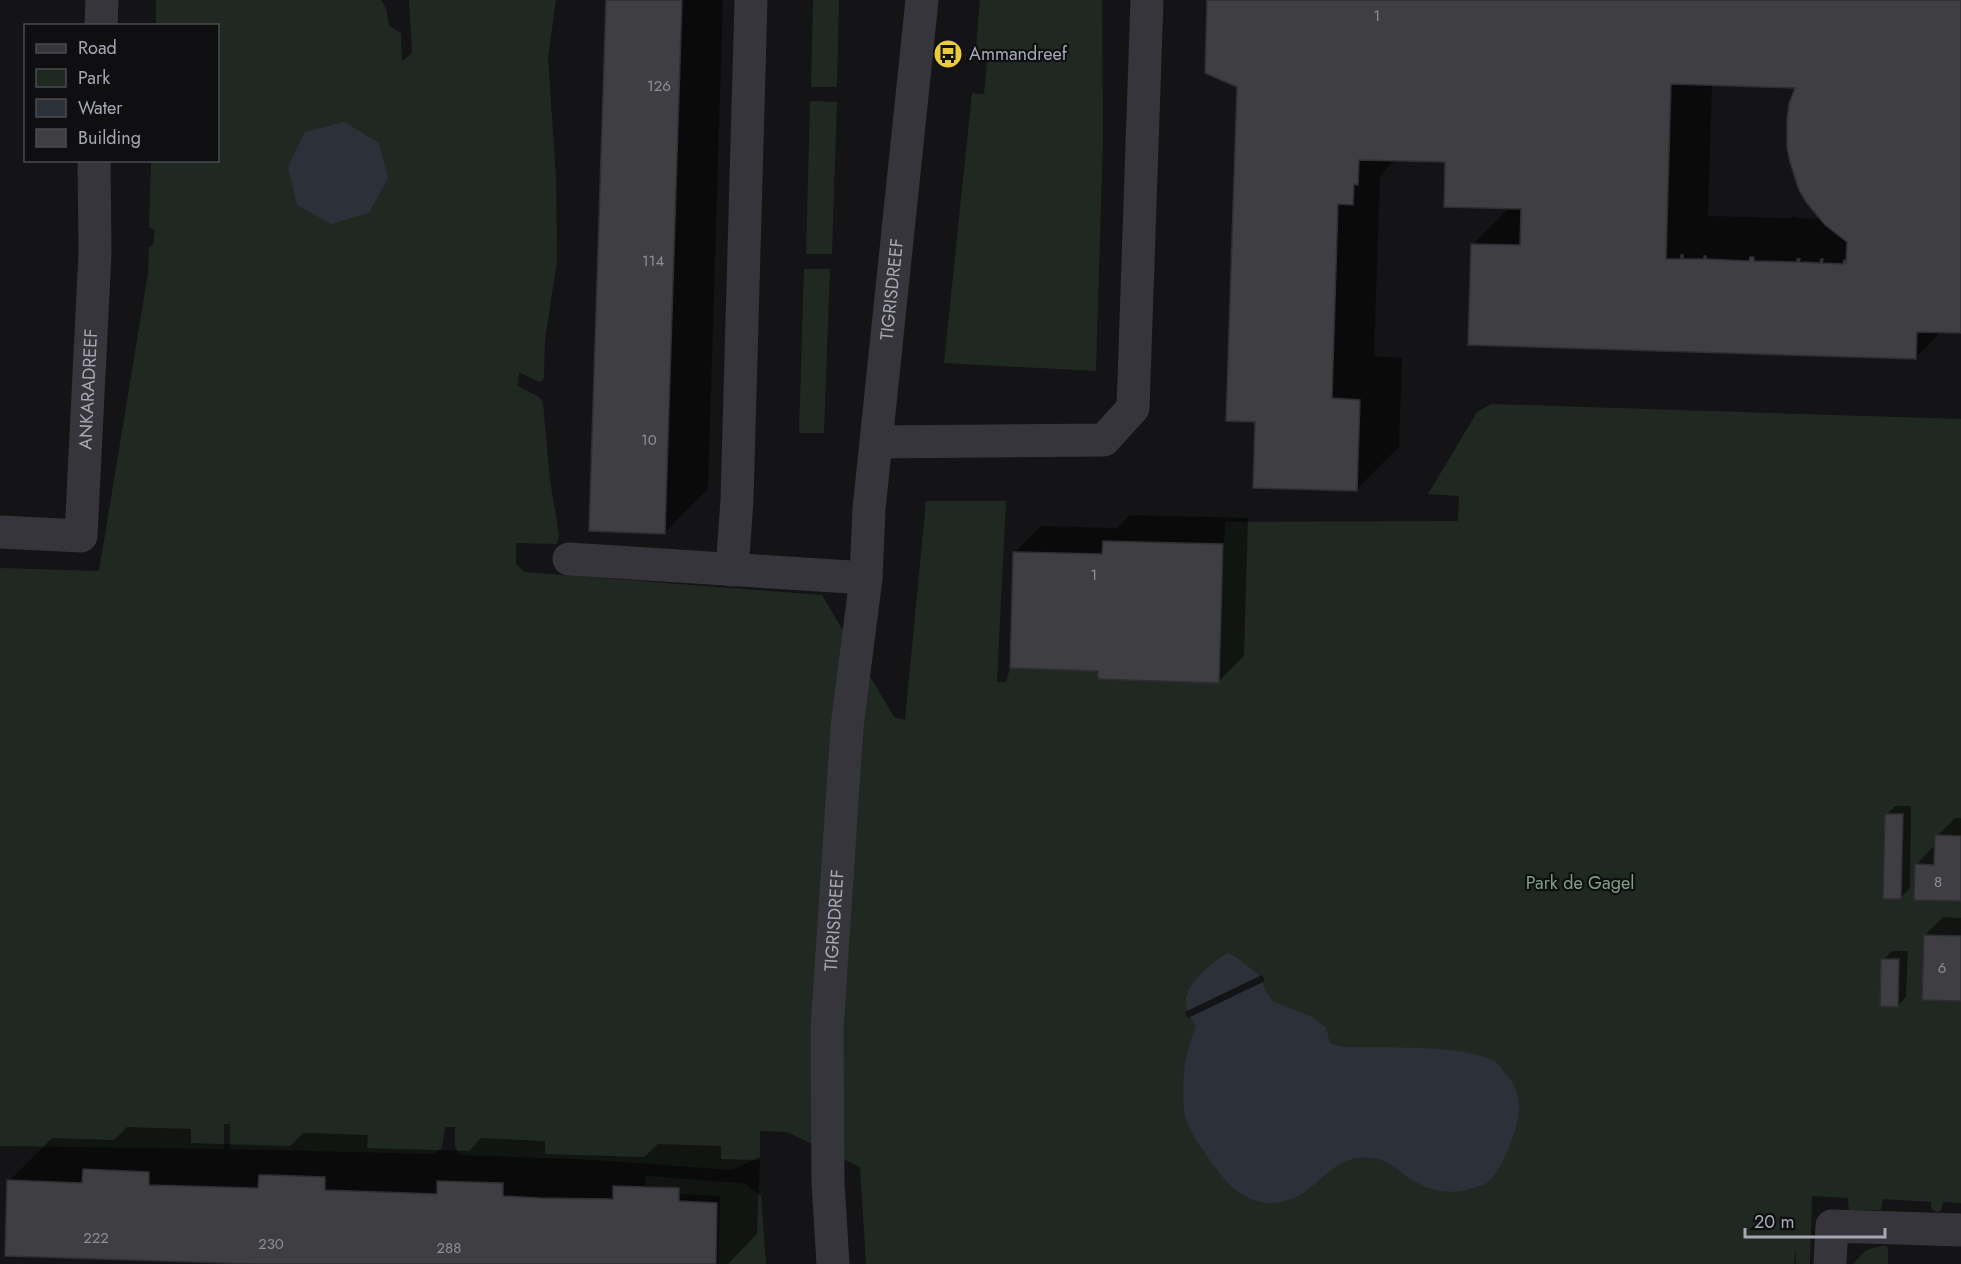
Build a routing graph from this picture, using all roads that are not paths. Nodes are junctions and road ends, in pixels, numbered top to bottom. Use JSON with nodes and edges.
{"nodes":[{"id":1,"x":102,"y":0,"type":"edge"},
{"id":2,"x":751,"y":0,"type":"edge"},
{"id":3,"x":922,"y":0,"type":"edge"},
{"id":4,"x":1148,"y":0,"type":"edge"},
{"id":5,"x":100,"y":24,"type":"edge"},
{"id":6,"x":94,"y":162,"type":"edge"},
{"id":7,"x":877,"y":442,"type":"junction"},
{"id":8,"x":0,"y":532,"type":"edge"},
{"id":9,"x":569,"y":559,"type":"dead end"},
{"id":10,"x":732,"y":570,"type":"junction"},
{"id":11,"x":866,"y":578,"type":"junction"},
{"id":12,"x":1961,"y":1230,"type":"edge"},
{"id":13,"x":833,"y":1264,"type":"edge"},
{"id":14,"x":1830,"y":1264,"type":"edge"}],
"edges":[{"from":1,"to":5,"type":"street"},
{"from":2,"to":10,"type":"street"},
{"from":3,"to":7,"type":"street","name":"TIGRISDREEF"},
{"from":4,"to":7,"type":"street"},
{"from":6,"to":8,"type":"street","name":"ANKARADREEF"},
{"from":7,"to":11,"type":"street","name":"TIGRISDREEF"},
{"from":9,"to":10,"type":"street"},
{"from":10,"to":11,"type":"street"},
{"from":11,"to":13,"type":"street","name":"TIGRISDREEF"},
{"from":12,"to":14,"type":"street"}]}
